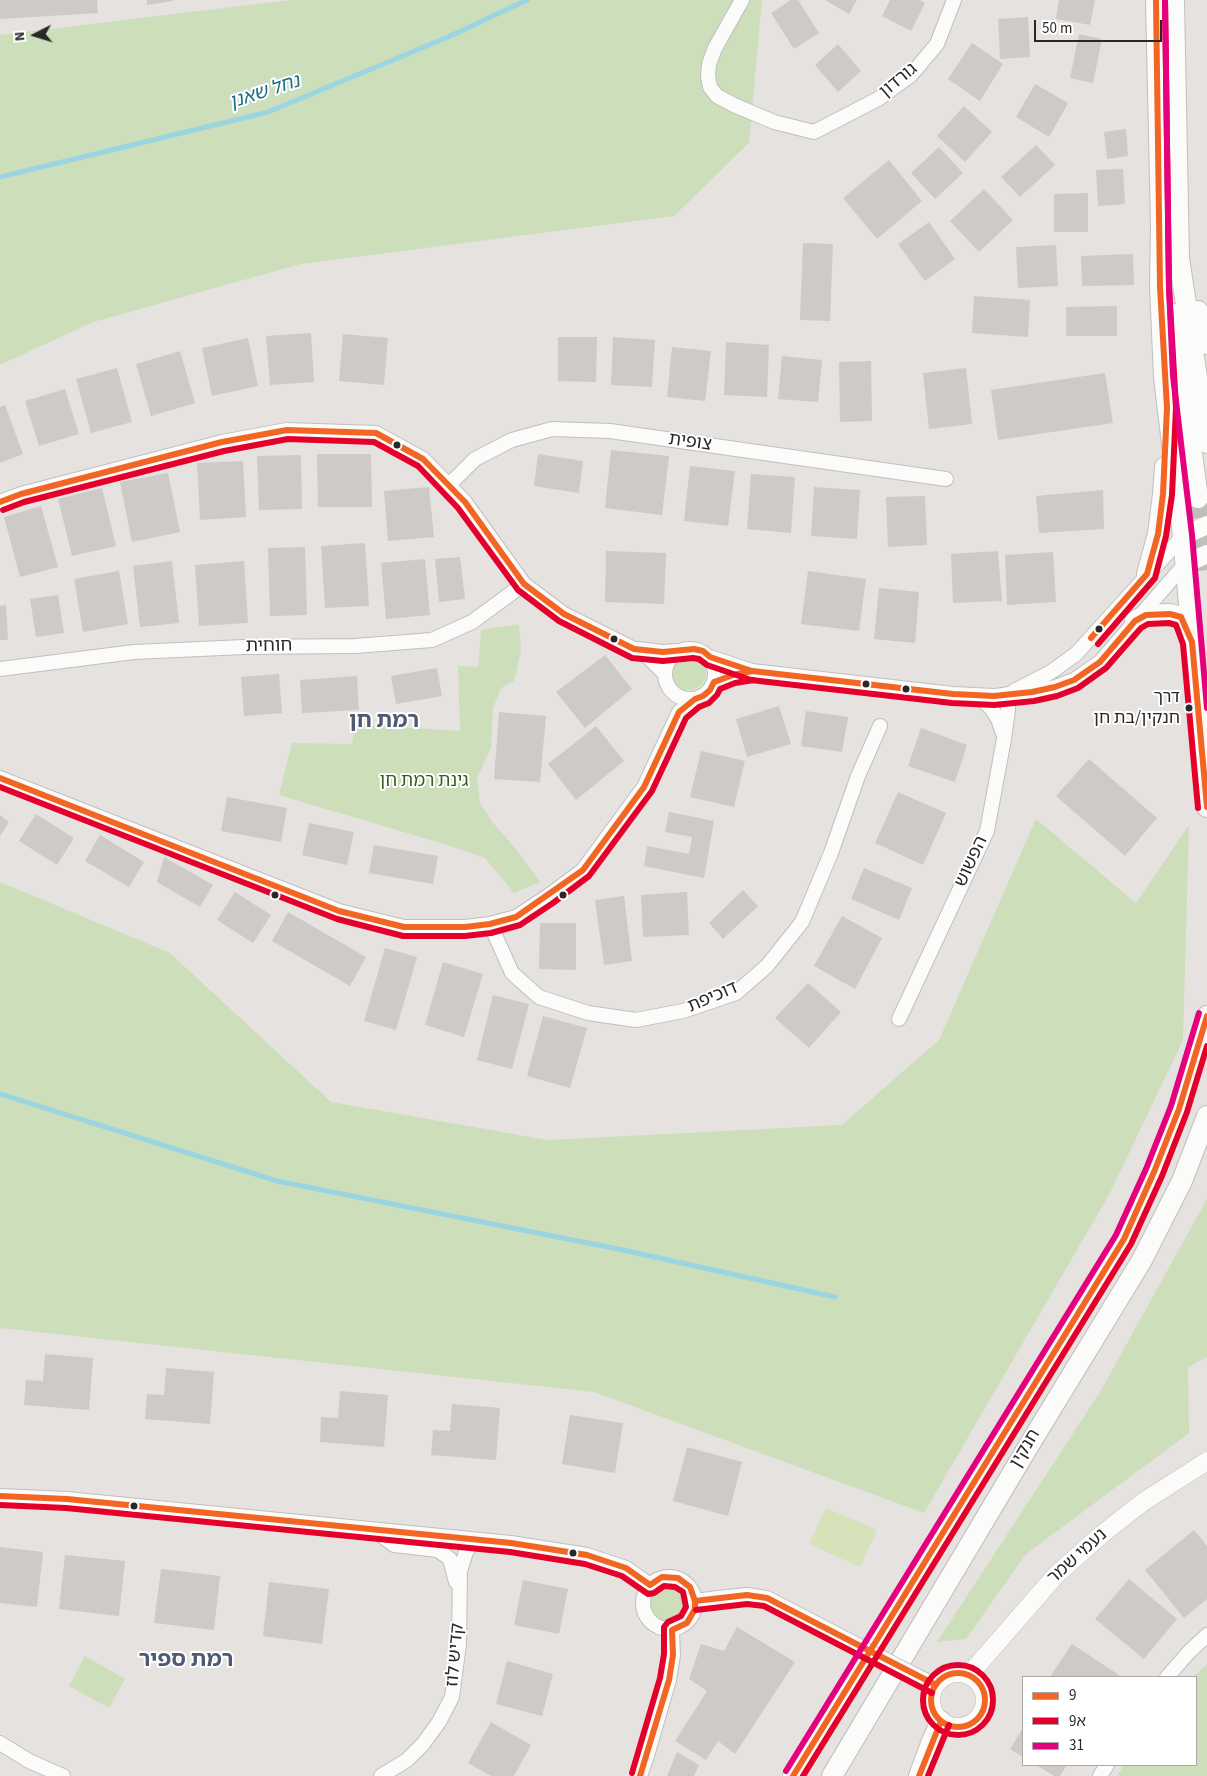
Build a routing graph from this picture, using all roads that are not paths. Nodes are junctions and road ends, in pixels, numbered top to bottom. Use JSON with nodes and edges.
{"nodes":[{"id":1,"x":742,"y":0,"type":"edge"},
{"id":2,"x":954,"y":0,"type":"edge"},
{"id":3,"x":1156,"y":0,"type":"edge"},
{"id":4,"x":1174,"y":0,"type":"edge"},
{"id":5,"x":1178,"y":214,"type":"junction"},
{"id":6,"x":1160,"y":226,"type":"junction"},
{"id":7,"x":1207,"y":344,"type":"edge"},
{"id":8,"x":1167,"y":408,"type":"junction"},
{"id":9,"x":1207,"y":443,"type":"edge"},
{"id":10,"x":946,"y":478,"type":"dead end"},
{"id":11,"x":449,"y":486,"type":"junction"},
{"id":12,"x":1198,"y":498,"type":"tunnel mouth"},
{"id":13,"x":0,"y":502,"type":"edge"},
{"id":14,"x":1207,"y":525,"type":"edge"},
{"id":15,"x":1182,"y":536,"type":"junction"},
{"id":16,"x":1207,"y":554,"type":"edge"},
{"id":17,"x":1185,"y":564,"type":"junction"},
{"id":18,"x":1147,"y":574,"type":"junction"},
{"id":19,"x":524,"y":584,"type":"junction"},
{"id":20,"x":1135,"y":621,"type":"junction"},
{"id":21,"x":1192,"y":642,"type":"junction"},
{"id":22,"x":634,"y":649,"type":"junction"},
{"id":23,"x":677,"y":652,"type":"junction"},
{"id":24,"x":710,"y":657,"type":"junction"},
{"id":25,"x":0,"y":669,"type":"edge"},
{"id":26,"x":752,"y":671,"type":"junction"},
{"id":27,"x":665,"y":674,"type":"junction"},
{"id":28,"x":714,"y":682,"type":"junction"},
{"id":29,"x":671,"y":690,"type":"junction"},
{"id":30,"x":1007,"y":694,"type":"junction"},
{"id":31,"x":972,"y":696,"type":"junction"},
{"id":32,"x":694,"y":699,"type":"junction"},
{"id":33,"x":675,"y":719,"type":"junction"},
{"id":34,"x":880,"y":726,"type":"dead end"},
{"id":35,"x":1004,"y":738,"type":"junction"},
{"id":36,"x":0,"y":778,"type":"edge"},
{"id":37,"x":1207,"y":807,"type":"edge"},
{"id":38,"x":490,"y":924,"type":"junction"},
{"id":39,"x":1207,"y":1016,"type":"edge"},
{"id":40,"x":899,"y":1018,"type":"dead end"},
{"id":41,"x":1207,"y":1116,"type":"edge"},
{"id":42,"x":1207,"y":1461,"type":"edge"},
{"id":43,"x":0,"y":1496,"type":"edge"},
{"id":44,"x":372,"y":1529,"type":"junction"},
{"id":45,"x":478,"y":1540,"type":"junction"},
{"id":46,"x":650,"y":1585,"type":"junction"},
{"id":47,"x":460,"y":1595,"type":"junction"},
{"id":48,"x":695,"y":1601,"type":"junction"},
{"id":49,"x":672,"y":1630,"type":"junction"},
{"id":50,"x":1207,"y":1636,"type":"edge"},
{"id":51,"x":969,"y":1676,"type":"junction"},
{"id":52,"x":1168,"y":1676,"type":"edge"},
{"id":53,"x":936,"y":1685,"type":"junction"},
{"id":54,"x":941,"y":1721,"type":"junction"},
{"id":55,"x":0,"y":1743,"type":"edge"},
{"id":56,"x":63,"y":1776,"type":"edge"},
{"id":57,"x":382,"y":1776,"type":"edge"},
{"id":58,"x":640,"y":1776,"type":"edge"},
{"id":59,"x":793,"y":1776,"type":"edge"},
{"id":60,"x":832,"y":1776,"type":"edge"},
{"id":61,"x":919,"y":1776,"type":"edge"}],
"edges":[{"from":1,"to":2,"type":"street","name":"גורדון"},
{"from":3,"to":6,"type":"main road"},
{"from":4,"to":5,"type":"main road"},
{"from":5,"to":7,"type":"main road"},
{"from":5,"to":9,"type":"main road"},
{"from":6,"to":8,"type":"main road"},
{"from":6,"to":12,"type":"main road"},
{"from":8,"to":15,"type":"main road"},
{"from":8,"to":18,"type":"main road"},
{"from":10,"to":11,"type":"street","name":"צופית"},
{"from":11,"to":13,"type":"street"},
{"from":11,"to":19,"type":"street"},
{"from":14,"to":15,"type":"street"},
{"from":15,"to":17,"type":"main road"},
{"from":15,"to":18,"type":"street"},
{"from":16,"to":17,"type":"street"},
{"from":17,"to":20,"type":"street"},
{"from":17,"to":21,"type":"main road"},
{"from":18,"to":30,"type":"street"},
{"from":19,"to":22,"type":"street"},
{"from":19,"to":25,"type":"street","name":"חוחית"},
{"from":20,"to":21,"type":"main road"},
{"from":20,"to":30,"type":"street"},
{"from":21,"to":37,"type":"main road"},
{"from":22,"to":23,"type":"street"},
{"from":22,"to":27,"type":"street"},
{"from":23,"to":24,"type":"street"},
{"from":23,"to":27,"type":"street"},
{"from":24,"to":26,"type":"street"},
{"from":24,"to":28,"type":"street"},
{"from":26,"to":28,"type":"street"},
{"from":26,"to":31,"type":"street"},
{"from":27,"to":29,"type":"street"},
{"from":28,"to":32,"type":"street"},
{"from":29,"to":32,"type":"street"},
{"from":29,"to":33,"type":"street"},
{"from":30,"to":31,"type":"street"},
{"from":30,"to":35,"type":"street","name":"הפשוש"},
{"from":31,"to":35,"type":"street"},
{"from":32,"to":33,"type":"street"},
{"from":33,"to":38,"type":"street"},
{"from":34,"to":38,"type":"street","name":"דוכיפת"},
{"from":35,"to":40,"type":"street","name":"הפשוש"},
{"from":36,"to":38,"type":"street"},
{"from":39,"to":59,"type":"main road","name":"חנקין"},
{"from":41,"to":60,"type":"main road","name":"חנקין"},
{"from":42,"to":51,"type":"street","name":"נעמי שמר"},
{"from":43,"to":44,"type":"street"},
{"from":44,"to":45,"type":"street"},
{"from":44,"to":47,"type":"street"},
{"from":45,"to":46,"type":"street"},
{"from":45,"to":47,"type":"street","name":"קדיש לוז"},
{"from":46,"to":48,"type":"street"},
{"from":46,"to":49,"type":"street"},
{"from":47,"to":57,"type":"street","name":"קדיש לוז"},
{"from":48,"to":49,"type":"street"},
{"from":48,"to":53,"type":"street","bridge":true},
{"from":49,"to":58,"type":"street"},
{"from":50,"to":52,"type":"street"},
{"from":51,"to":53,"type":"street"},
{"from":51,"to":54,"type":"street"},
{"from":53,"to":54,"type":"street"},
{"from":54,"to":61,"type":"main road"},
{"from":55,"to":56,"type":"street"}]}
